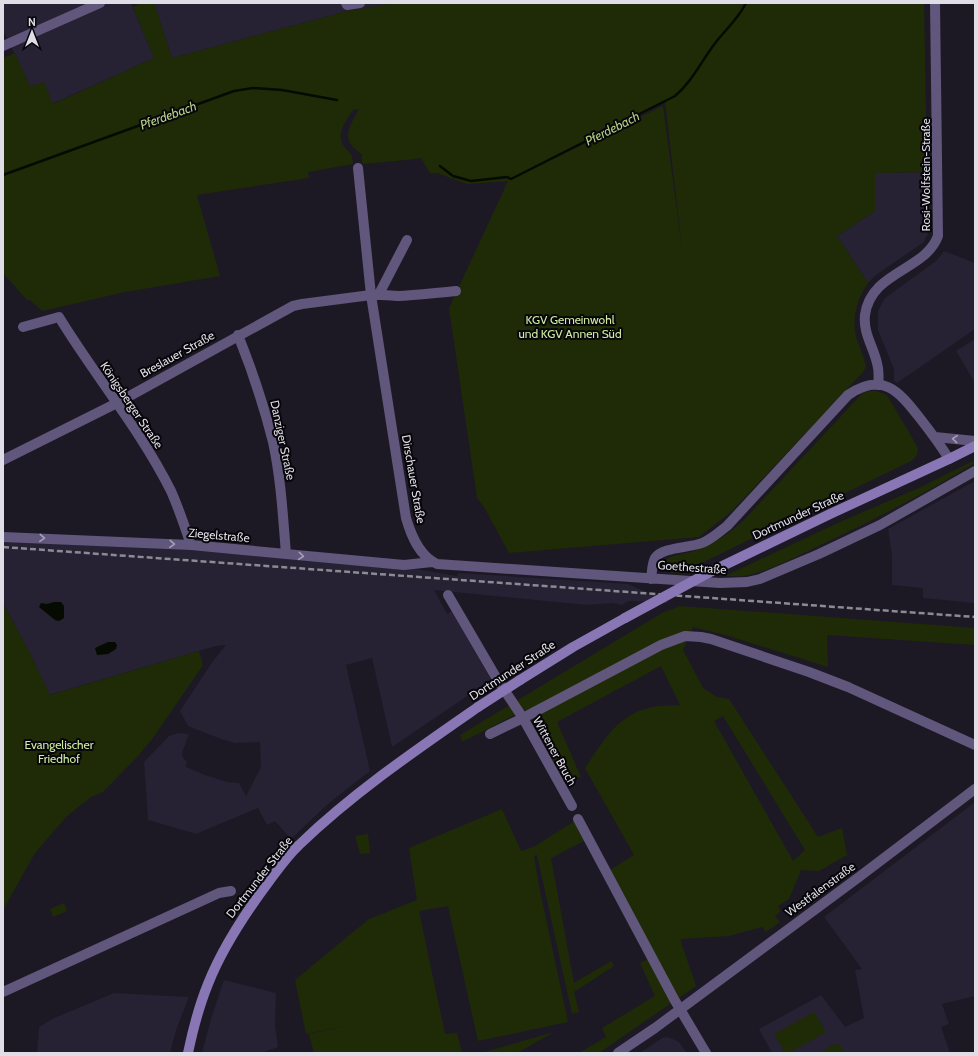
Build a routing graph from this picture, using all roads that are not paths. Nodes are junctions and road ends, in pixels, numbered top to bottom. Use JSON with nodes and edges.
{"nodes":[{"id":1,"x":100,"y":3,"type":"edge"},
{"id":2,"x":346,"y":3,"type":"edge"},
{"id":3,"x":360,"y":3,"type":"edge"},
{"id":4,"x":935,"y":3,"type":"edge"},
{"id":5,"x":3,"y":46,"type":"edge"},
{"id":6,"x":358,"y":168,"type":"dead end"},
{"id":7,"x":407,"y":240,"type":"dead end"},
{"id":8,"x":456,"y":291,"type":"dead end"},
{"id":9,"x":375,"y":295,"type":"junction"},
{"id":10,"x":23,"y":327,"type":"dead end"},
{"id":11,"x":238,"y":335,"type":"junction"},
{"id":12,"x":878,"y":384,"type":"junction"},
{"id":13,"x":117,"y":403,"type":"junction"},
{"id":14,"x":935,"y":437,"type":"junction"},
{"id":15,"x":975,"y":441,"type":"edge"},
{"id":16,"x":975,"y":446,"type":"edge"},
{"id":17,"x":3,"y":460,"type":"edge"},
{"id":18,"x":949,"y":460,"type":"junction"},
{"id":19,"x":975,"y":471,"type":"edge"},
{"id":20,"x":3,"y":537,"type":"edge"},
{"id":21,"x":191,"y":545,"type":"junction"},
{"id":22,"x":286,"y":554,"type":"junction"},
{"id":23,"x":432,"y":562,"type":"junction"},
{"id":24,"x":652,"y":579,"type":"junction"},
{"id":25,"x":448,"y":595,"type":"dead end"},
{"id":26,"x":520,"y":714,"type":"junction"},
{"id":27,"x":490,"y":734,"type":"dead end"},
{"id":28,"x":975,"y":745,"type":"edge"},
{"id":29,"x":975,"y":789,"type":"edge"},
{"id":30,"x":572,"y":806,"type":"dead end"},
{"id":31,"x":578,"y":819,"type":"dead end"},
{"id":32,"x":231,"y":891,"type":"dead end"},
{"id":33,"x":3,"y":992,"type":"edge"},
{"id":34,"x":680,"y":1009,"type":"junction"},
{"id":35,"x":188,"y":1053,"type":"edge"},
{"id":36,"x":618,"y":1053,"type":"edge"},
{"id":37,"x":706,"y":1053,"type":"edge"}],
"edges":[{"from":1,"to":5,"type":"street"},
{"from":2,"to":3,"type":"street"},
{"from":4,"to":12,"type":"street","name":"Rosi-Wolfstein-Straße"},
{"from":6,"to":9,"type":"street","name":"Dirschauer Straße"},
{"from":7,"to":9,"type":"street"},
{"from":8,"to":9,"type":"street"},
{"from":9,"to":11,"type":"street","name":"Breslauer Straße"},
{"from":9,"to":23,"type":"street","name":"Dirschauer Straße"},
{"from":10,"to":13,"type":"street","name":"Königsberger Straße"},
{"from":11,"to":13,"type":"street","name":"Breslauer Straße"},
{"from":11,"to":22,"type":"street","name":"Danziger Straße"},
{"from":12,"to":14,"type":"street"},
{"from":12,"to":24,"type":"street","name":"Goethestraße"},
{"from":13,"to":17,"type":"street","name":"Breslauer Straße"},
{"from":13,"to":21,"type":"street","name":"Königsberger Straße"},
{"from":15,"to":14,"type":"street","one_way":true},
{"from":14,"to":18,"type":"street"},
{"from":16,"to":18,"type":"main road","name":"Dortmunder Straße"},
{"from":18,"to":35,"type":"main road","name":"Dortmunder Straße","bridge":true},
{"from":19,"to":24,"type":"street","name":"Goethestraße"},
{"from":20,"to":21,"type":"street","name":"Ziegelstraße","one_way":true},
{"from":21,"to":22,"type":"street","name":"Ziegelstraße"},
{"from":22,"to":23,"type":"street","name":"Ziegelstraße","one_way":true},
{"from":23,"to":24,"type":"street"},
{"from":25,"to":26,"type":"street","name":"Wittener Bruch"},
{"from":26,"to":27,"type":"street","name":"Wittener Bruch"},
{"from":26,"to":28,"type":"street"},
{"from":26,"to":30,"type":"street","name":"Wittener Bruch"},
{"from":29,"to":34,"type":"street","name":"Westfalenstraße"},
{"from":31,"to":34,"type":"street"},
{"from":32,"to":33,"type":"street"},
{"from":34,"to":36,"type":"street","name":"Westfalenstraße"},
{"from":34,"to":37,"type":"street"}]}
